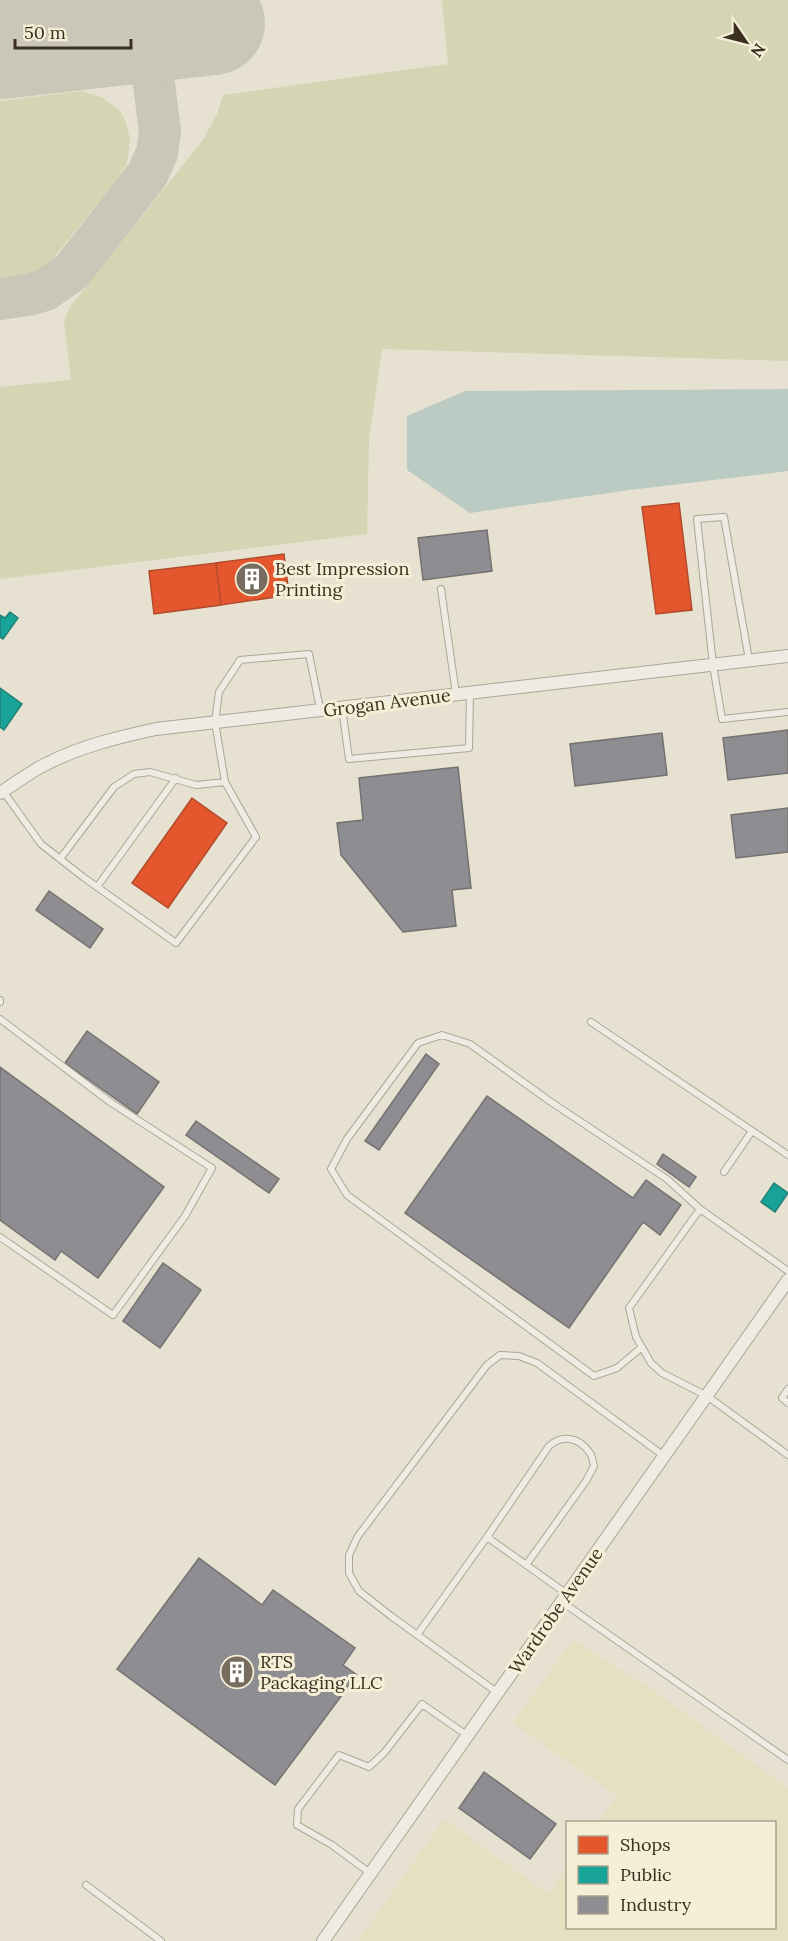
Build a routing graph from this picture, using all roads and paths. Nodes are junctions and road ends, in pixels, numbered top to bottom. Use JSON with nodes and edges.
{"nodes":[{"id":1,"x":441,"y":589,"type":"dead end"},
{"id":2,"x":788,"y":656,"type":"edge"},
{"id":3,"x":749,"y":661,"type":"junction"},
{"id":4,"x":713,"y":665,"type":"junction"},
{"id":5,"x":470,"y":693,"type":"junction"},
{"id":6,"x":456,"y":695,"type":"junction"},
{"id":7,"x":342,"y":708,"type":"junction"},
{"id":8,"x":320,"y":711,"type":"junction"},
{"id":9,"x":788,"y":712,"type":"edge"},
{"id":10,"x":215,"y":722,"type":"junction"},
{"id":11,"x":176,"y":778,"type":"junction"},
{"id":12,"x":225,"y":782,"type":"junction"},
{"id":13,"x":1,"y":792,"type":"edge"},
{"id":14,"x":60,"y":859,"type":"junction"},
{"id":15,"x":97,"y":887,"type":"junction"},
{"id":16,"x":0,"y":1019,"type":"edge"},
{"id":17,"x":591,"y":1022,"type":"dead end"},
{"id":18,"x":752,"y":1131,"type":"junction"},
{"id":19,"x":788,"y":1155,"type":"edge"},
{"id":20,"x":724,"y":1172,"type":"dead end"},
{"id":21,"x":700,"y":1209,"type":"junction"},
{"id":22,"x":0,"y":1237,"type":"edge"},
{"id":23,"x":788,"y":1271,"type":"edge"},
{"id":24,"x":788,"y":1281,"type":"edge"},
{"id":25,"x":642,"y":1347,"type":"junction"},
{"id":26,"x":788,"y":1389,"type":"edge"},
{"id":27,"x":707,"y":1396,"type":"junction"},
{"id":28,"x":788,"y":1402,"type":"edge"},
{"id":29,"x":788,"y":1455,"type":"edge"},
{"id":30,"x":664,"y":1456,"type":"junction"},
{"id":31,"x":486,"y":1537,"type":"junction"},
{"id":32,"x":526,"y":1565,"type":"junction"},
{"id":33,"x":565,"y":1598,"type":"junction"},
{"id":34,"x":417,"y":1635,"type":"junction"},
{"id":35,"x":498,"y":1693,"type":"junction"},
{"id":36,"x":468,"y":1736,"type":"junction"},
{"id":37,"x":788,"y":1760,"type":"edge"},
{"id":38,"x":371,"y":1874,"type":"junction"},
{"id":39,"x":86,"y":1885,"type":"dead end"},
{"id":40,"x":161,"y":1941,"type":"edge"},
{"id":41,"x":323,"y":1941,"type":"edge"}],
"edges":[{"from":1,"to":6,"type":"lane"},
{"from":2,"to":3,"type":"street","name":"Grogan Avenue"},
{"from":3,"to":4,"type":"street","name":"Grogan Avenue"},
{"from":3,"to":4,"type":"lane"},
{"from":4,"to":5,"type":"street","name":"Grogan Avenue"},
{"from":4,"to":9,"type":"lane"},
{"from":5,"to":6,"type":"street","name":"Grogan Avenue"},
{"from":5,"to":7,"type":"lane"},
{"from":6,"to":7,"type":"street","name":"Grogan Avenue"},
{"from":7,"to":8,"type":"street","name":"Grogan Avenue"},
{"from":8,"to":10,"type":"street","name":"Grogan Avenue"},
{"from":8,"to":10,"type":"lane"},
{"from":10,"to":12,"type":"lane"},
{"from":10,"to":13,"type":"street","name":"Grogan Avenue"},
{"from":11,"to":12,"type":"lane"},
{"from":11,"to":14,"type":"lane"},
{"from":11,"to":15,"type":"lane"},
{"from":12,"to":15,"type":"lane"},
{"from":13,"to":14,"type":"lane"},
{"from":14,"to":15,"type":"lane"},
{"from":16,"to":22,"type":"lane"},
{"from":17,"to":18,"type":"lane"},
{"from":18,"to":19,"type":"lane"},
{"from":18,"to":20,"type":"lane"},
{"from":21,"to":23,"type":"lane"},
{"from":21,"to":25,"type":"lane"},
{"from":21,"to":25,"type":"lane"},
{"from":24,"to":27,"type":"street","name":"Wardrobe Avenue"},
{"from":25,"to":27,"type":"lane"},
{"from":26,"to":28,"type":"lane"},
{"from":27,"to":29,"type":"lane"},
{"from":27,"to":30,"type":"street","name":"Wardrobe Avenue"},
{"from":30,"to":33,"type":"street","name":"Wardrobe Avenue"},
{"from":30,"to":34,"type":"lane"},
{"from":31,"to":32,"type":"lane"},
{"from":31,"to":32,"type":"lane"},
{"from":31,"to":34,"type":"lane"},
{"from":32,"to":33,"type":"lane"},
{"from":33,"to":35,"type":"street","name":"Wardrobe Avenue"},
{"from":33,"to":37,"type":"lane"},
{"from":34,"to":35,"type":"lane"},
{"from":35,"to":36,"type":"street","name":"Wardrobe Avenue"},
{"from":36,"to":38,"type":"street","name":"Wardrobe Avenue"},
{"from":36,"to":38,"type":"lane"},
{"from":38,"to":41,"type":"street","name":"Wardrobe Avenue"},
{"from":39,"to":40,"type":"lane"}]}
